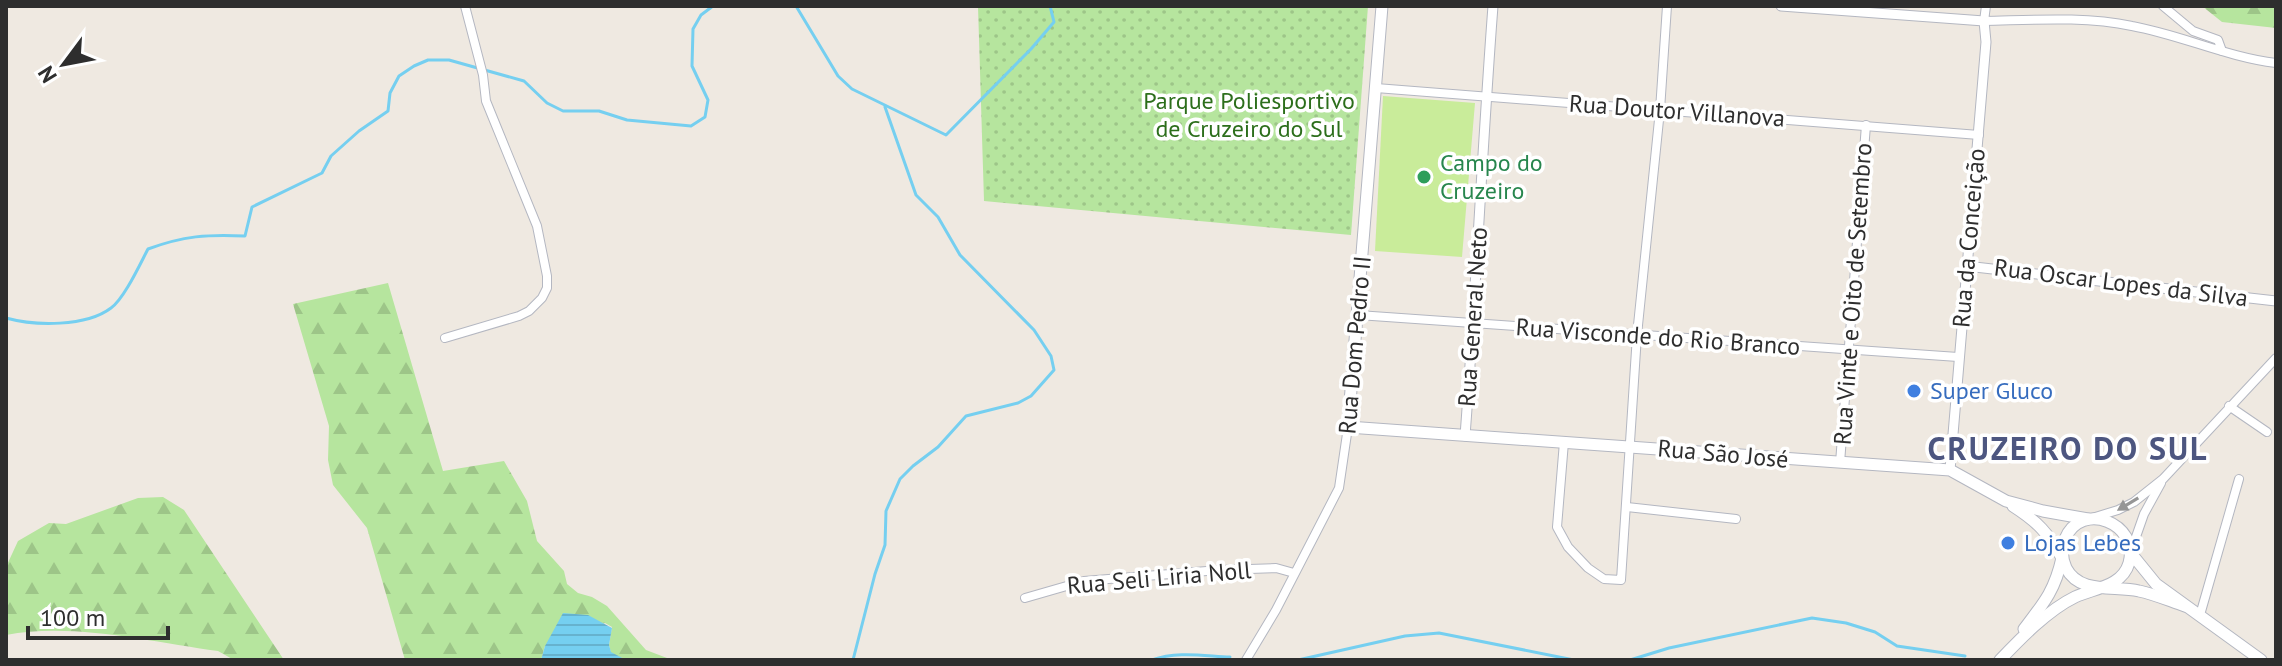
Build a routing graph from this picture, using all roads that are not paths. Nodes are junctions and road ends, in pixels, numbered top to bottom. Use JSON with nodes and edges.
{"nodes":[{"id":1,"x":465,"y":6,"type":"edge"},
{"id":2,"x":1382,"y":6,"type":"edge"},
{"id":3,"x":1493,"y":6,"type":"edge"},
{"id":4,"x":1667,"y":6,"type":"edge"},
{"id":5,"x":1781,"y":6,"type":"edge"},
{"id":6,"x":1986,"y":6,"type":"edge"},
{"id":7,"x":2163,"y":6,"type":"edge"},
{"id":8,"x":1896,"y":10,"type":"edge"},
{"id":9,"x":1984,"y":21,"type":"junction"},
{"id":10,"x":2222,"y":51,"type":"junction"},
{"id":11,"x":2276,"y":63,"type":"edge"},
{"id":12,"x":1376,"y":88,"type":"junction"},
{"id":13,"x":1486,"y":96,"type":"junction"},
{"id":14,"x":1660,"y":110,"type":"junction"},
{"id":15,"x":1866,"y":125,"type":"junction"},
{"id":16,"x":1979,"y":135,"type":"junction"},
{"id":17,"x":1966,"y":266,"type":"junction"},
{"id":18,"x":2276,"y":301,"type":"edge"},
{"id":19,"x":1358,"y":315,"type":"junction"},
{"id":20,"x":1474,"y":324,"type":"junction"},
{"id":21,"x":1637,"y":335,"type":"junction"},
{"id":22,"x":445,"y":338,"type":"dead end"},
{"id":23,"x":1849,"y":351,"type":"junction"},
{"id":24,"x":1958,"y":357,"type":"junction"},
{"id":25,"x":2276,"y":358,"type":"edge"},
{"id":26,"x":2229,"y":406,"type":"junction"},
{"id":27,"x":1348,"y":427,"type":"junction"},
{"id":28,"x":2267,"y":432,"type":"dead end"},
{"id":29,"x":1465,"y":436,"type":"junction"},
{"id":30,"x":1564,"y":442,"type":"junction"},
{"id":31,"x":1631,"y":446,"type":"junction"},
{"id":32,"x":1840,"y":463,"type":"junction"},
{"id":33,"x":1950,"y":470,"type":"junction"},
{"id":34,"x":2163,"y":479,"type":"junction"},
{"id":35,"x":2239,"y":479,"type":"dead end"},
{"id":36,"x":2006,"y":501,"type":"junction"},
{"id":37,"x":1627,"y":507,"type":"junction"},
{"id":38,"x":1736,"y":519,"type":"dead end"},
{"id":39,"x":2088,"y":519,"type":"junction"},
{"id":40,"x":2130,"y":552,"type":"junction"},
{"id":41,"x":2062,"y":558,"type":"junction"},
{"id":42,"x":1294,"y":573,"type":"junction"},
{"id":43,"x":2099,"y":588,"type":"junction"},
{"id":44,"x":1025,"y":598,"type":"dead end"},
{"id":45,"x":2185,"y":606,"type":"junction"},
{"id":46,"x":2200,"y":615,"type":"junction"},
{"id":47,"x":2003,"y":656,"type":"edge"},
{"id":48,"x":1246,"y":660,"type":"edge"},
{"id":49,"x":2261,"y":660,"type":"edge"}],
"edges":[{"from":1,"to":22,"type":"street"},
{"from":2,"to":12,"type":"main road","name":"Rua Dom Pedro II"},
{"from":3,"to":13,"type":"street","name":"Rua General Neto"},
{"from":4,"to":14,"type":"street"},
{"from":5,"to":8,"type":"street"},
{"from":6,"to":9,"type":"street","name":"Rua da Conceição"},
{"from":7,"to":10,"type":"street"},
{"from":8,"to":9,"type":"street"},
{"from":9,"to":10,"type":"street"},
{"from":9,"to":16,"type":"street","name":"Rua da Conceição"},
{"from":10,"to":11,"type":"street"},
{"from":12,"to":13,"type":"street","name":"Rua Doutor Villanova"},
{"from":12,"to":19,"type":"main road","name":"Rua Dom Pedro II"},
{"from":13,"to":14,"type":"street","name":"Rua Doutor Villanova"},
{"from":13,"to":20,"type":"street","name":"Rua General Neto"},
{"from":14,"to":15,"type":"street","name":"Rua Doutor Villanova"},
{"from":14,"to":21,"type":"street"},
{"from":15,"to":16,"type":"street","name":"Rua Doutor Villanova"},
{"from":15,"to":23,"type":"street","name":"Rua Vinte e Oito de Setembro"},
{"from":16,"to":17,"type":"street","name":"Rua da Conceição"},
{"from":17,"to":18,"type":"street","name":"Rua Oscar Lopes da Silva"},
{"from":17,"to":24,"type":"street","name":"Rua da Conceição"},
{"from":19,"to":20,"type":"street","name":"Rua Visconde do Rio Branco"},
{"from":19,"to":27,"type":"main road","name":"Rua Dom Pedro II"},
{"from":20,"to":21,"type":"street","name":"Rua Visconde do Rio Branco"},
{"from":20,"to":29,"type":"street","name":"Rua General Neto"},
{"from":21,"to":23,"type":"street","name":"Rua Visconde do Rio Branco"},
{"from":21,"to":31,"type":"street"},
{"from":23,"to":24,"type":"street","name":"Rua Visconde do Rio Branco"},
{"from":23,"to":32,"type":"street","name":"Rua Vinte e Oito de Setembro"},
{"from":24,"to":33,"type":"street","name":"Rua da Conceição"},
{"from":25,"to":26,"type":"street"},
{"from":26,"to":28,"type":"street"},
{"from":26,"to":34,"type":"street"},
{"from":27,"to":29,"type":"main road","name":"Rua São José"},
{"from":27,"to":42,"type":"street","name":"Rua Dom Pedro II"},
{"from":29,"to":30,"type":"main road","name":"Rua São José"},
{"from":30,"to":31,"type":"main road","name":"Rua São José"},
{"from":30,"to":37,"type":"street"},
{"from":31,"to":32,"type":"main road","name":"Rua São José"},
{"from":31,"to":37,"type":"street"},
{"from":32,"to":33,"type":"main road","name":"Rua São José"},
{"from":33,"to":36,"type":"main road","name":"Rua São José"},
{"from":34,"to":39,"type":"street","one_way":true},
{"from":34,"to":40,"type":"street"},
{"from":35,"to":46,"type":"street"},
{"from":36,"to":39,"type":"main road","name":"Rua São José"},
{"from":36,"to":41,"type":"main road"},
{"from":37,"to":38,"type":"street"},
{"from":39,"to":40,"type":"main road"},
{"from":39,"to":41,"type":"main road"},
{"from":40,"to":43,"type":"main road"},
{"from":40,"to":45,"type":"main road"},
{"from":41,"to":43,"type":"main road"},
{"from":41,"to":47,"type":"main road"},
{"from":42,"to":44,"type":"street","name":"Rua Seli Liria Noll"},
{"from":42,"to":48,"type":"street","name":"Rua Dom Pedro II"},
{"from":43,"to":45,"type":"main road"},
{"from":43,"to":47,"type":"main road"},
{"from":45,"to":46,"type":"main road"},
{"from":46,"to":49,"type":"main road"}]}
